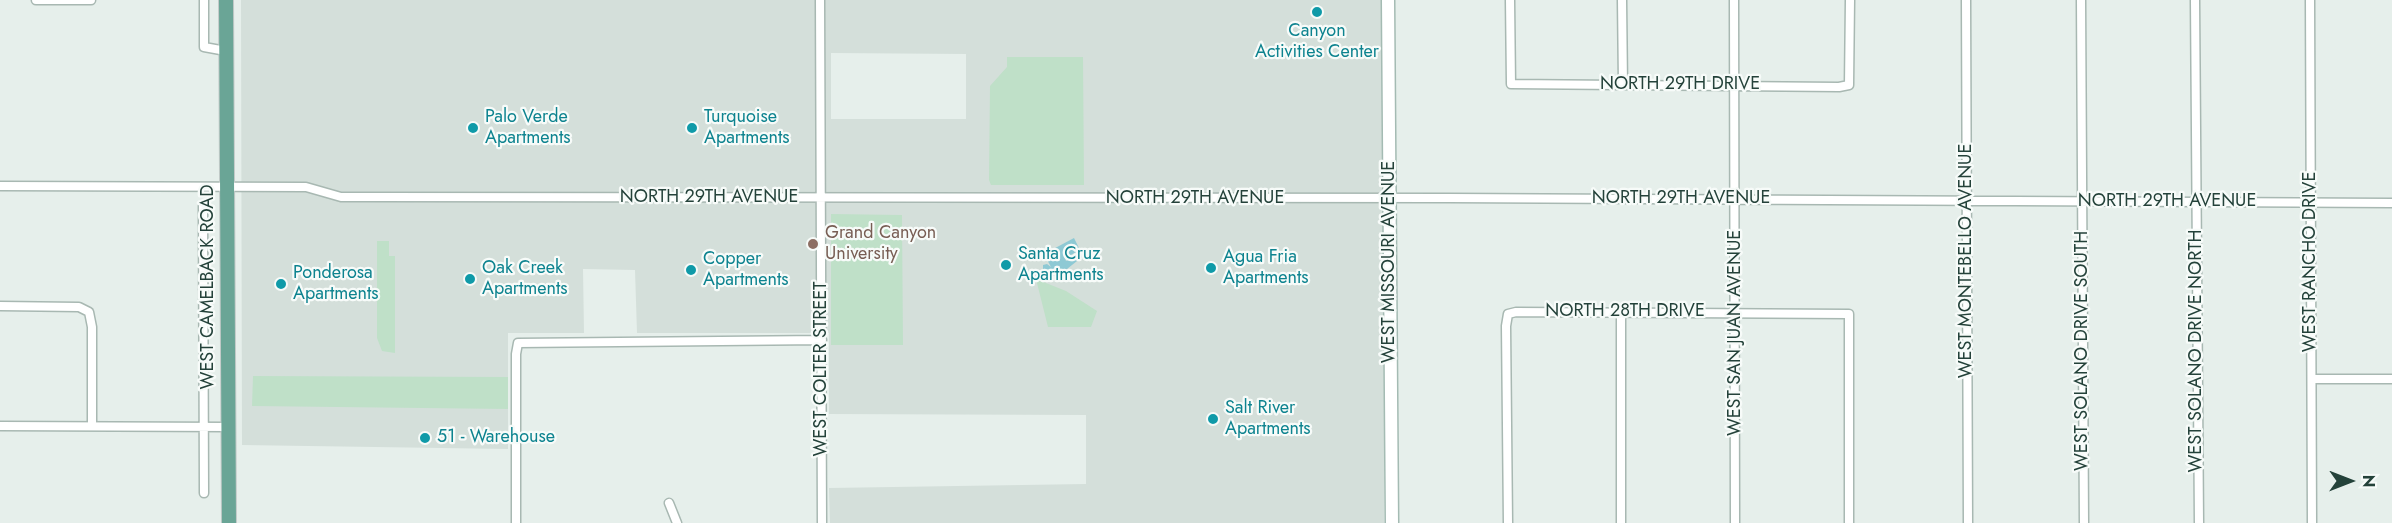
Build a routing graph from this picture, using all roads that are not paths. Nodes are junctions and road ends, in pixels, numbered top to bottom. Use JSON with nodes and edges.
{"nodes":[{"id":1,"x":36,"y":0,"type":"edge"},
{"id":2,"x":91,"y":0,"type":"edge"},
{"id":3,"x":204,"y":0,"type":"edge"},
{"id":4,"x":226,"y":0,"type":"edge"},
{"id":5,"x":820,"y":0,"type":"edge"},
{"id":6,"x":1388,"y":0,"type":"edge"},
{"id":7,"x":1510,"y":0,"type":"edge"},
{"id":8,"x":1622,"y":0,"type":"edge"},
{"id":9,"x":1734,"y":0,"type":"edge"},
{"id":10,"x":1850,"y":0,"type":"edge"},
{"id":11,"x":1966,"y":0,"type":"edge"},
{"id":12,"x":2081,"y":0,"type":"edge"},
{"id":13,"x":2195,"y":0,"type":"edge"},
{"id":14,"x":2310,"y":0,"type":"edge"},
{"id":15,"x":226,"y":51,"type":"junction"},
{"id":16,"x":1623,"y":85,"type":"junction"},
{"id":17,"x":1734,"y":86,"type":"junction"},
{"id":18,"x":0,"y":186,"type":"edge"},
{"id":19,"x":226,"y":188,"type":"junction"},
{"id":20,"x":821,"y":197,"type":"junction"},
{"id":21,"x":1390,"y":198,"type":"junction"},
{"id":22,"x":1735,"y":200,"type":"junction"},
{"id":23,"x":1967,"y":201,"type":"junction"},
{"id":24,"x":2082,"y":202,"type":"junction"},
{"id":25,"x":2196,"y":202,"type":"junction"},
{"id":26,"x":2311,"y":203,"type":"junction"},
{"id":27,"x":2392,"y":203,"type":"edge"},
{"id":28,"x":203,"y":206,"type":"dead end"},
{"id":29,"x":0,"y":306,"type":"edge"},
{"id":30,"x":1621,"y":312,"type":"junction"},
{"id":31,"x":1737,"y":312,"type":"junction"},
{"id":32,"x":822,"y":340,"type":"junction"},
{"id":33,"x":2312,"y":379,"type":"junction"},
{"id":34,"x":2392,"y":379,"type":"edge"},
{"id":35,"x":92,"y":425,"type":"junction"},
{"id":36,"x":0,"y":426,"type":"edge"},
{"id":37,"x":204,"y":427,"type":"junction"},
{"id":38,"x":229,"y":427,"type":"junction"},
{"id":39,"x":204,"y":493,"type":"dead end"},
{"id":40,"x":669,"y":503,"type":"dead end"},
{"id":41,"x":229,"y":523,"type":"edge"},
{"id":42,"x":516,"y":523,"type":"edge"},
{"id":43,"x":677,"y":523,"type":"edge"},
{"id":44,"x":822,"y":523,"type":"edge"},
{"id":45,"x":1392,"y":523,"type":"edge"},
{"id":46,"x":1508,"y":523,"type":"edge"},
{"id":47,"x":1622,"y":523,"type":"edge"},
{"id":48,"x":1736,"y":523,"type":"edge"},
{"id":49,"x":1849,"y":523,"type":"edge"},
{"id":50,"x":1968,"y":523,"type":"edge"},
{"id":51,"x":2084,"y":523,"type":"edge"},
{"id":52,"x":2199,"y":523,"type":"edge"},
{"id":53,"x":2312,"y":523,"type":"edge"}],
"edges":[{"from":1,"to":2,"type":"street"},
{"from":3,"to":15,"type":"street"},
{"from":4,"to":15,"type":"main road","name":"WEST CAMELBACK ROAD"},
{"from":5,"to":20,"type":"street","name":"WEST COLTER STREET"},
{"from":6,"to":21,"type":"street","name":"WEST MISSOURI AVENUE"},
{"from":7,"to":16,"type":"street","name":"NORTH 29TH DRIVE"},
{"from":8,"to":16,"type":"street"},
{"from":9,"to":17,"type":"street","name":"WEST SAN JUAN AVENUE"},
{"from":10,"to":17,"type":"street","name":"NORTH 29TH DRIVE"},
{"from":11,"to":23,"type":"street","name":"WEST MONTEBELLO AVENUE"},
{"from":12,"to":24,"type":"street","name":"WEST SOLANO DRIVE SOUTH"},
{"from":13,"to":25,"type":"street","name":"WEST SOLANO DRIVE NORTH"},
{"from":14,"to":26,"type":"street","name":"WEST RANCHO DRIVE"},
{"from":15,"to":19,"type":"main road","name":"WEST CAMELBACK ROAD"},
{"from":16,"to":17,"type":"street","name":"NORTH 29TH DRIVE"},
{"from":17,"to":22,"type":"street","name":"WEST SAN JUAN AVENUE"},
{"from":18,"to":19,"type":"street","name":"NORTH 29TH AVENUE"},
{"from":19,"to":20,"type":"street","name":"NORTH 29TH AVENUE"},
{"from":19,"to":38,"type":"main road","name":"WEST CAMELBACK ROAD"},
{"from":20,"to":21,"type":"street","name":"NORTH 29TH AVENUE"},
{"from":20,"to":32,"type":"street","name":"WEST COLTER STREET"},
{"from":21,"to":22,"type":"street","name":"NORTH 29TH AVENUE"},
{"from":21,"to":45,"type":"street","name":"WEST MISSOURI AVENUE"},
{"from":22,"to":23,"type":"street","name":"NORTH 29TH AVENUE"},
{"from":22,"to":31,"type":"street","name":"WEST SAN JUAN AVENUE"},
{"from":23,"to":24,"type":"street","name":"NORTH 29TH AVENUE"},
{"from":23,"to":50,"type":"street","name":"WEST MONTEBELLO AVENUE"},
{"from":24,"to":25,"type":"street","name":"NORTH 29TH AVENUE"},
{"from":24,"to":51,"type":"street","name":"WEST SOLANO DRIVE SOUTH"},
{"from":25,"to":26,"type":"street","name":"NORTH 29TH AVENUE"},
{"from":25,"to":52,"type":"street","name":"WEST SOLANO DRIVE NORTH"},
{"from":26,"to":27,"type":"street","name":"NORTH 29TH AVENUE"},
{"from":26,"to":33,"type":"street","name":"WEST RANCHO DRIVE"},
{"from":28,"to":37,"type":"street","name":"WEST CAMELBACK ROAD"},
{"from":29,"to":35,"type":"street"},
{"from":30,"to":31,"type":"street","name":"NORTH 28TH DRIVE"},
{"from":30,"to":46,"type":"street","name":"NORTH 28TH DRIVE"},
{"from":30,"to":47,"type":"street"},
{"from":31,"to":48,"type":"street","name":"WEST SAN JUAN AVENUE"},
{"from":31,"to":49,"type":"street","name":"NORTH 28TH DRIVE"},
{"from":32,"to":42,"type":"street"},
{"from":32,"to":44,"type":"street","name":"WEST COLTER STREET"},
{"from":33,"to":34,"type":"street"},
{"from":33,"to":53,"type":"street","name":"WEST RANCHO DRIVE"},
{"from":35,"to":36,"type":"street"},
{"from":35,"to":37,"type":"street"},
{"from":37,"to":38,"type":"street"},
{"from":37,"to":39,"type":"street","name":"WEST CAMELBACK ROAD"},
{"from":38,"to":41,"type":"main road","name":"WEST CAMELBACK ROAD"},
{"from":40,"to":43,"type":"street"}]}
